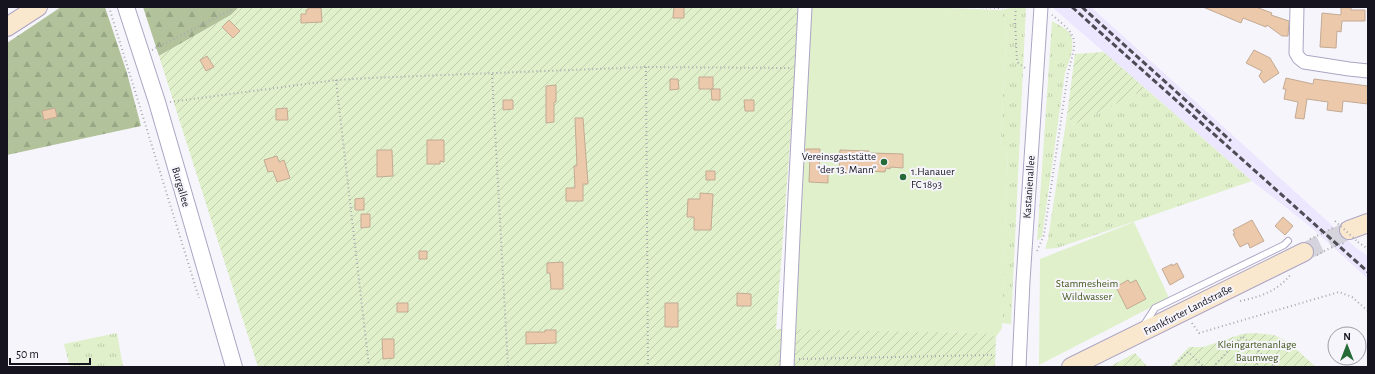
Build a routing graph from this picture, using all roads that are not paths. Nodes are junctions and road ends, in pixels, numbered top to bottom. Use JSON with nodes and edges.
{"nodes":[{"id":1,"x":38,"y":7,"type":"edge"},
{"id":2,"x":126,"y":7,"type":"edge"},
{"id":3,"x":805,"y":7,"type":"edge"},
{"id":4,"x":1297,"y":7,"type":"edge"},
{"id":5,"x":1044,"y":9,"type":"edge"},
{"id":6,"x":7,"y":27,"type":"edge"},
{"id":7,"x":1368,"y":71,"type":"edge"},
{"id":8,"x":1368,"y":223,"type":"edge"},
{"id":9,"x":1346,"y":229,"type":"tunnel mouth"},
{"id":10,"x":1288,"y":241,"type":"dead end"},
{"id":11,"x":1304,"y":252,"type":"tunnel mouth"},
{"id":12,"x":1138,"y":335,"type":"junction"},
{"id":13,"x":787,"y":363,"type":"edge"},
{"id":14,"x":234,"y":367,"type":"edge"},
{"id":15,"x":1019,"y":367,"type":"edge"},
{"id":16,"x":1071,"y":367,"type":"edge"}],
"edges":[{"from":1,"to":6,"type":"main road"},
{"from":2,"to":14,"type":"street","name":"Burgallee"},
{"from":3,"to":13,"type":"street"},
{"from":4,"to":7,"type":"street"},
{"from":5,"to":15,"type":"street","name":"Kastanienallee"},
{"from":8,"to":9,"type":"main road"},
{"from":10,"to":12,"type":"lane"},
{"from":11,"to":12,"type":"main road","name":"Frankfurter Landstraße"},
{"from":12,"to":16,"type":"main road","name":"Frankfurter Landstraße"}]}
